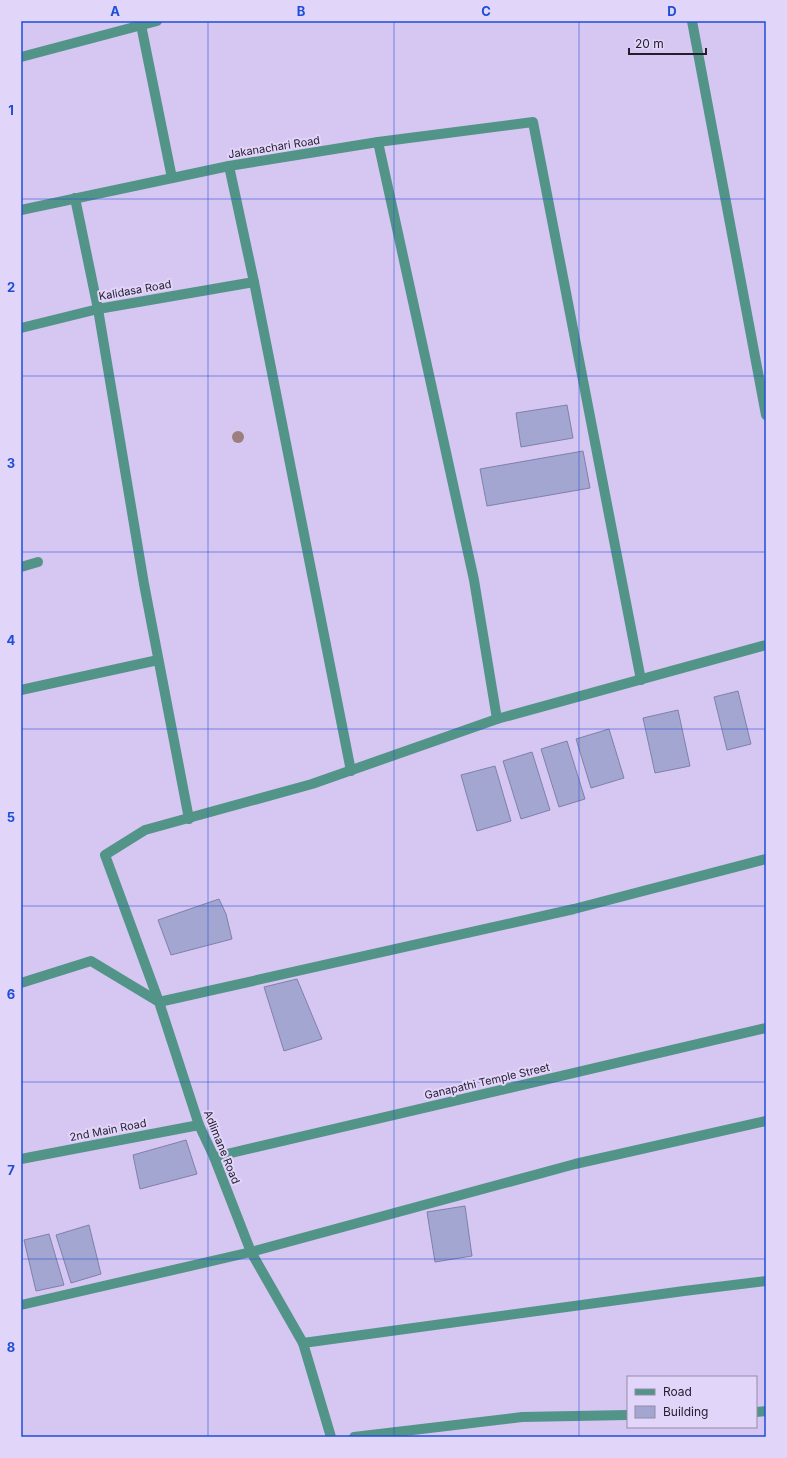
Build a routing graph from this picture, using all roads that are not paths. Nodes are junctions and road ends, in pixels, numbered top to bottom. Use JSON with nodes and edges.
{"nodes":[{"id":1,"x":157,"y":21,"type":"edge"},
{"id":2,"x":692,"y":21,"type":"edge"},
{"id":3,"x":141,"y":25,"type":"junction"},
{"id":4,"x":21,"y":56,"type":"edge"},
{"id":5,"x":378,"y":142,"type":"junction"},
{"id":6,"x":229,"y":166,"type":"junction"},
{"id":7,"x":172,"y":178,"type":"junction"},
{"id":8,"x":75,"y":198,"type":"junction"},
{"id":9,"x":21,"y":210,"type":"edge"},
{"id":10,"x":254,"y":282,"type":"junction"},
{"id":11,"x":98,"y":309,"type":"junction"},
{"id":12,"x":21,"y":328,"type":"edge"},
{"id":13,"x":766,"y":415,"type":"edge"},
{"id":14,"x":38,"y":562,"type":"dead end"},
{"id":15,"x":21,"y":567,"type":"edge"},
{"id":16,"x":766,"y":645,"type":"edge"},
{"id":17,"x":158,"y":660,"type":"junction"},
{"id":18,"x":641,"y":680,"type":"junction"},
{"id":19,"x":21,"y":690,"type":"edge"},
{"id":20,"x":497,"y":719,"type":"junction"},
{"id":21,"x":351,"y":771,"type":"junction"},
{"id":22,"x":189,"y":819,"type":"junction"},
{"id":23,"x":766,"y":859,"type":"edge"},
{"id":24,"x":21,"y":983,"type":"edge"},
{"id":25,"x":159,"y":1002,"type":"junction"},
{"id":26,"x":766,"y":1028,"type":"edge"},
{"id":27,"x":766,"y":1121,"type":"edge"},
{"id":28,"x":199,"y":1125,"type":"junction"},
{"id":29,"x":214,"y":1157,"type":"junction"},
{"id":30,"x":21,"y":1159,"type":"edge"},
{"id":31,"x":251,"y":1252,"type":"junction"},
{"id":32,"x":766,"y":1281,"type":"edge"},
{"id":33,"x":21,"y":1305,"type":"edge"},
{"id":34,"x":303,"y":1343,"type":"junction"},
{"id":35,"x":627,"y":1415,"type":"edge"},
{"id":36,"x":331,"y":1437,"type":"edge"},
{"id":37,"x":354,"y":1437,"type":"edge"}],
"edges":[{"from":1,"to":3,"type":"street"},
{"from":2,"to":13,"type":"street"},
{"from":3,"to":4,"type":"street"},
{"from":3,"to":7,"type":"street"},
{"from":5,"to":6,"type":"street","name":"Jakanachari Road"},
{"from":5,"to":18,"type":"street","name":"Jakanachari Road"},
{"from":5,"to":20,"type":"street"},
{"from":6,"to":7,"type":"street","name":"Jakanachari Road"},
{"from":6,"to":10,"type":"street"},
{"from":7,"to":8,"type":"street","name":"Jakanachari Road"},
{"from":8,"to":9,"type":"street","name":"Jakanachari Road"},
{"from":8,"to":11,"type":"street"},
{"from":10,"to":11,"type":"street","name":"Kalidasa Road"},
{"from":10,"to":21,"type":"street"},
{"from":11,"to":12,"type":"street","name":"Kalidasa Road"},
{"from":11,"to":17,"type":"street"},
{"from":14,"to":15,"type":"street"},
{"from":16,"to":18,"type":"street"},
{"from":17,"to":19,"type":"street"},
{"from":17,"to":22,"type":"street"},
{"from":18,"to":20,"type":"street"},
{"from":20,"to":21,"type":"street"},
{"from":21,"to":22,"type":"street"},
{"from":22,"to":25,"type":"street","name":"Adlimane Road"},
{"from":23,"to":25,"type":"street"},
{"from":24,"to":25,"type":"street"},
{"from":25,"to":28,"type":"street","name":"Adlimane Road"},
{"from":26,"to":29,"type":"street","name":"Ganapathi Temple Street"},
{"from":27,"to":31,"type":"street"},
{"from":28,"to":29,"type":"street","name":"Adlimane Road"},
{"from":28,"to":30,"type":"street","name":"2nd Main Road"},
{"from":29,"to":31,"type":"street","name":"Adlimane Road"},
{"from":31,"to":33,"type":"street"},
{"from":31,"to":34,"type":"street","name":"Adlimane Road"},
{"from":32,"to":34,"type":"street"},
{"from":34,"to":36,"type":"street","name":"Adlimane Road"},
{"from":35,"to":37,"type":"street"}]}
